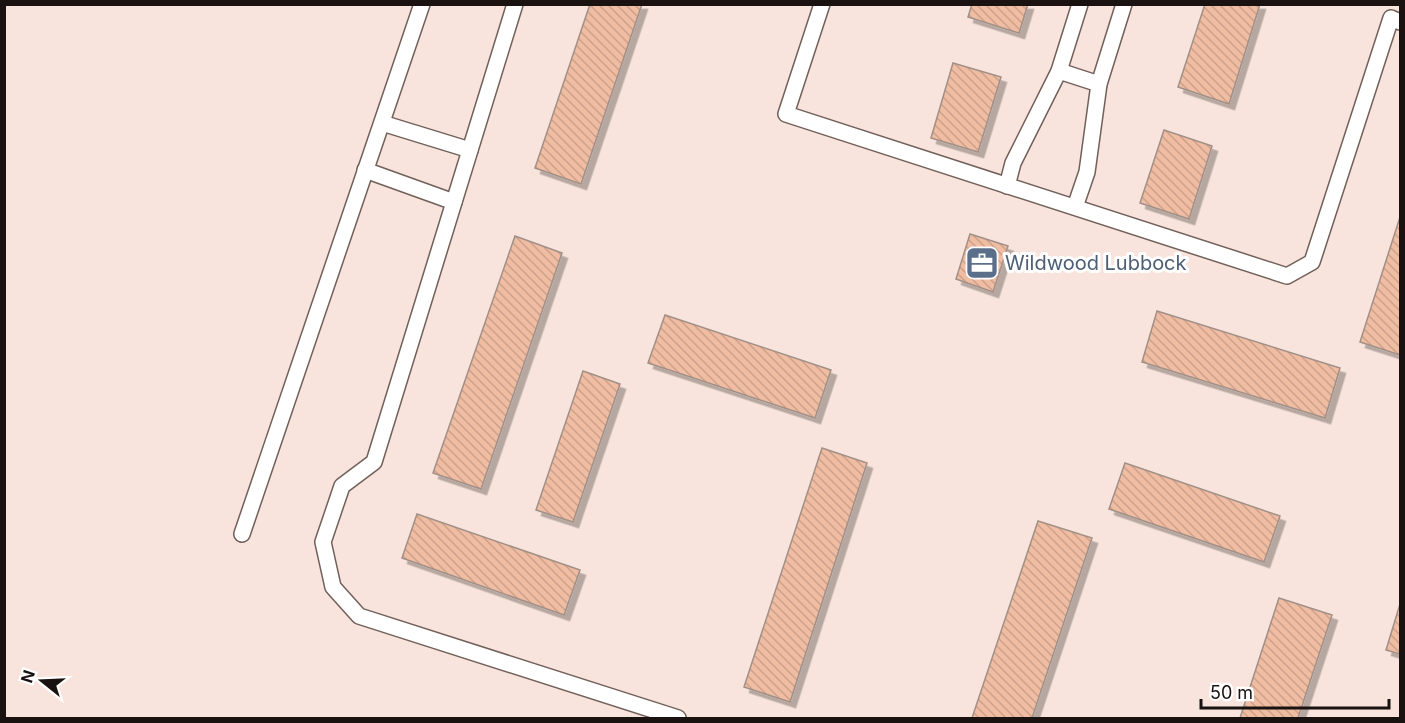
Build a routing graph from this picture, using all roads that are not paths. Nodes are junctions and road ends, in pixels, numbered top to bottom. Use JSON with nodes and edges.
{"nodes":[{"id":1,"x":422,"y":4,"type":"edge"},
{"id":2,"x":515,"y":4,"type":"edge"},
{"id":3,"x":822,"y":4,"type":"edge"},
{"id":4,"x":1080,"y":4,"type":"edge"},
{"id":5,"x":1124,"y":4,"type":"edge"},
{"id":6,"x":1401,"y":22,"type":"edge"},
{"id":7,"x":1059,"y":71,"type":"junction"},
{"id":8,"x":1099,"y":84,"type":"junction"},
{"id":9,"x":382,"y":123,"type":"junction"},
{"id":10,"x":470,"y":150,"type":"junction"},
{"id":11,"x":365,"y":170,"type":"junction"},
{"id":12,"x":1007,"y":186,"type":"junction"},
{"id":13,"x":454,"y":202,"type":"junction"},
{"id":14,"x":1076,"y":207,"type":"junction"},
{"id":15,"x":242,"y":534,"type":"dead end"},
{"id":16,"x":678,"y":718,"type":"edge"}],
"edges":[{"from":1,"to":9,"type":"lane"},
{"from":2,"to":10,"type":"lane"},
{"from":3,"to":12,"type":"lane"},
{"from":4,"to":7,"type":"lane"},
{"from":5,"to":8,"type":"lane"},
{"from":6,"to":14,"type":"lane"},
{"from":7,"to":8,"type":"lane"},
{"from":7,"to":12,"type":"lane"},
{"from":8,"to":14,"type":"lane"},
{"from":9,"to":10,"type":"lane"},
{"from":9,"to":11,"type":"lane"},
{"from":10,"to":13,"type":"lane"},
{"from":11,"to":13,"type":"lane"},
{"from":11,"to":15,"type":"lane"},
{"from":12,"to":14,"type":"lane"},
{"from":13,"to":16,"type":"lane"}]}
